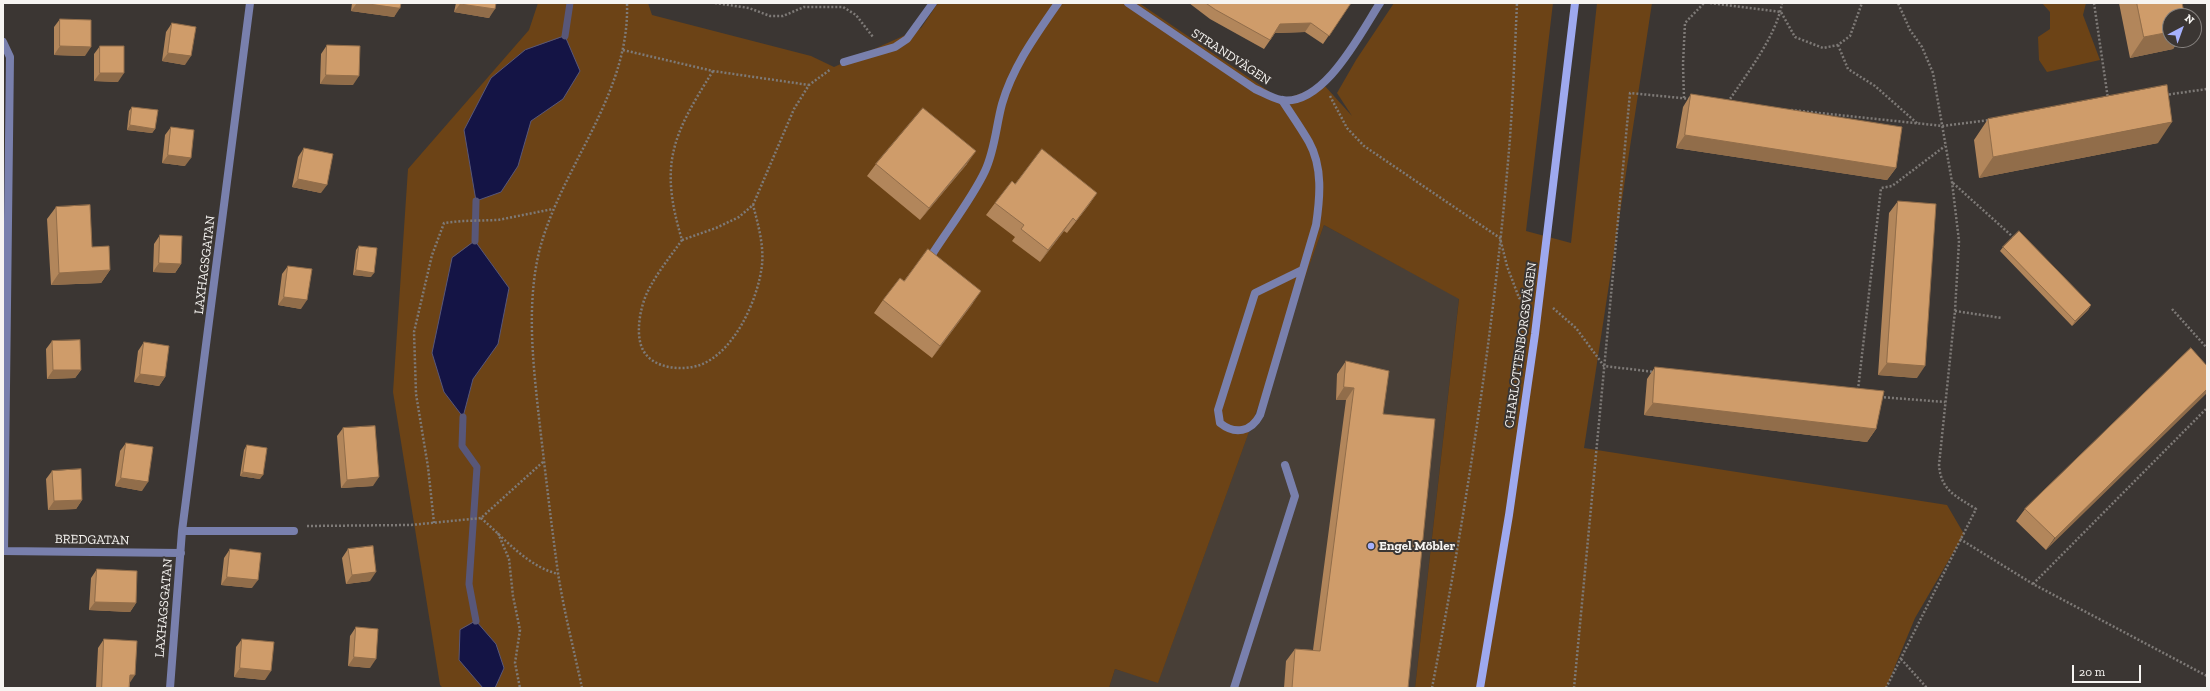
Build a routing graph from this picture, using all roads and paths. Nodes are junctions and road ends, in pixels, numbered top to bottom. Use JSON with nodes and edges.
{"nodes":[{"id":1,"x":250,"y":3,"type":"edge"},
{"id":2,"x":627,"y":3,"type":"edge"},
{"id":3,"x":715,"y":3,"type":"edge"},
{"id":4,"x":933,"y":3,"type":"edge"},
{"id":5,"x":1058,"y":3,"type":"edge"},
{"id":6,"x":1128,"y":3,"type":"edge"},
{"id":7,"x":1380,"y":3,"type":"edge"},
{"id":8,"x":1517,"y":3,"type":"edge"},
{"id":9,"x":1575,"y":3,"type":"edge"},
{"id":10,"x":1704,"y":3,"type":"edge"},
{"id":11,"x":1710,"y":3,"type":"edge"},
{"id":12,"x":1782,"y":3,"type":"edge"},
{"id":13,"x":1862,"y":3,"type":"edge"},
{"id":14,"x":1898,"y":3,"type":"edge"},
{"id":15,"x":2094,"y":3,"type":"edge"},
{"id":16,"x":1780,"y":12,"type":"junction"},
{"id":17,"x":3,"y":42,"type":"edge"},
{"id":18,"x":1838,"y":45,"type":"junction"},
{"id":19,"x":623,"y":50,"type":"junction"},
{"id":20,"x":883,"y":51,"type":"junction"},
{"id":21,"x":844,"y":62,"type":"joint"},
{"id":22,"x":713,"y":71,"type":"junction"},
{"id":23,"x":1323,"y":83,"type":"junction"},
{"id":24,"x":809,"y":85,"type":"junction"},
{"id":25,"x":2207,"y":89,"type":"edge"},
{"id":26,"x":2162,"y":96,"type":"edge"},
{"id":27,"x":1684,"y":98,"type":"junction"},
{"id":28,"x":1282,"y":100,"type":"junction"},
{"id":29,"x":1699,"y":100,"type":"edge"},
{"id":30,"x":1720,"y":102,"type":"edge"},
{"id":31,"x":1728,"y":103,"type":"junction"},
{"id":32,"x":1735,"y":104,"type":"edge"},
{"id":33,"x":2109,"y":104,"type":"edge"},
{"id":34,"x":1789,"y":110,"type":"edge"},
{"id":35,"x":1990,"y":120,"type":"edge"},
{"id":36,"x":1918,"y":124,"type":"junction"},
{"id":37,"x":1943,"y":126,"type":"junction"},
{"id":38,"x":1945,"y":146,"type":"junction"},
{"id":39,"x":1952,"y":182,"type":"junction"},
{"id":40,"x":753,"y":205,"type":"junction"},
{"id":41,"x":553,"y":209,"type":"junction"},
{"id":42,"x":2013,"y":237,"type":"edge"},
{"id":43,"x":1500,"y":238,"type":"junction"},
{"id":44,"x":682,"y":240,"type":"junction"},
{"id":45,"x":933,"y":253,"type":"edge"},
{"id":46,"x":1302,"y":270,"type":"junction"},
{"id":47,"x":2172,"y":309,"type":"dead end"},
{"id":48,"x":1956,"y":311,"type":"junction"},
{"id":49,"x":2002,"y":318,"type":"dead end"},
{"id":50,"x":2207,"y":348,"type":"edge"},
{"id":51,"x":1604,"y":366,"type":"junction"},
{"id":52,"x":1659,"y":372,"type":"edge"},
{"id":53,"x":1857,"y":394,"type":"edge"},
{"id":54,"x":1879,"y":396,"type":"edge"},
{"id":55,"x":1945,"y":402,"type":"junction"},
{"id":56,"x":2207,"y":408,"type":"edge"},
{"id":57,"x":544,"y":461,"type":"junction"},
{"id":58,"x":1285,"y":465,"type":"dead end"},
{"id":59,"x":481,"y":518,"type":"junction"},
{"id":60,"x":434,"y":523,"type":"junction"},
{"id":61,"x":182,"y":531,"type":"junction"},
{"id":62,"x":294,"y":531,"type":"joint"},
{"id":63,"x":498,"y":533,"type":"junction"},
{"id":64,"x":1960,"y":539,"type":"junction"},
{"id":65,"x":4,"y":551,"type":"edge"},
{"id":66,"x":181,"y":553,"type":"junction"},
{"id":67,"x":558,"y":574,"type":"junction"},
{"id":68,"x":2033,"y":584,"type":"junction"},
{"id":69,"x":1901,"y":659,"type":"junction"},
{"id":70,"x":2207,"y":676,"type":"edge"},
{"id":71,"x":170,"y":688,"type":"edge"},
{"id":72,"x":520,"y":688,"type":"edge"},
{"id":73,"x":582,"y":688,"type":"edge"},
{"id":74,"x":1234,"y":688,"type":"edge"},
{"id":75,"x":1432,"y":688,"type":"edge"},
{"id":76,"x":1480,"y":688,"type":"edge"},
{"id":77,"x":1574,"y":688,"type":"edge"},
{"id":78,"x":1886,"y":688,"type":"edge"},
{"id":79,"x":1927,"y":688,"type":"edge"}],
"edges":[{"from":1,"to":61,"type":"street","name":"LAXHAGSGATAN"},
{"from":2,"to":19,"type":"path"},
{"from":3,"to":20,"type":"path"},
{"from":4,"to":20,"type":"street"},
{"from":5,"to":45,"type":"street"},
{"from":6,"to":28,"type":"street","name":"STRANDVÄGEN"},
{"from":7,"to":23,"type":"street"},
{"from":8,"to":43,"type":"path"},
{"from":9,"to":76,"type":"main road","name":"CHARLOTTENBORGSVÄGEN"},
{"from":10,"to":27,"type":"path"},
{"from":11,"to":16,"type":"path"},
{"from":12,"to":16,"type":"path"},
{"from":13,"to":18,"type":"path"},
{"from":14,"to":37,"type":"path"},
{"from":15,"to":33,"type":"path"},
{"from":16,"to":18,"type":"path"},
{"from":16,"to":31,"type":"path"},
{"from":17,"to":65,"type":"street"},
{"from":18,"to":36,"type":"path"},
{"from":19,"to":22,"type":"path"},
{"from":19,"to":41,"type":"path"},
{"from":20,"to":21,"type":"street"},
{"from":21,"to":24,"type":"path"},
{"from":22,"to":24,"type":"path"},
{"from":22,"to":44,"type":"path"},
{"from":23,"to":28,"type":"street"},
{"from":23,"to":43,"type":"path"},
{"from":24,"to":40,"type":"path"},
{"from":25,"to":26,"type":"path"},
{"from":27,"to":29,"type":"path"},
{"from":27,"to":51,"type":"path"},
{"from":28,"to":46,"type":"street"},
{"from":30,"to":31,"type":"path"},
{"from":31,"to":32,"type":"path"},
{"from":34,"to":36,"type":"path"},
{"from":35,"to":37,"type":"path"},
{"from":36,"to":37,"type":"path"},
{"from":37,"to":38,"type":"path"},
{"from":38,"to":39,"type":"path"},
{"from":38,"to":53,"type":"path"},
{"from":39,"to":42,"type":"path"},
{"from":39,"to":48,"type":"path"},
{"from":40,"to":44,"type":"path"},
{"from":40,"to":44,"type":"path"},
{"from":41,"to":57,"type":"path"},
{"from":41,"to":60,"type":"path"},
{"from":43,"to":75,"type":"path"},
{"from":46,"to":46,"type":"street"},
{"from":47,"to":50,"type":"path"},
{"from":48,"to":49,"type":"path"},
{"from":48,"to":55,"type":"path"},
{"from":51,"to":52,"type":"path"},
{"from":51,"to":77,"type":"path"},
{"from":54,"to":55,"type":"path"},
{"from":55,"to":64,"type":"path"},
{"from":56,"to":68,"type":"path"},
{"from":57,"to":59,"type":"path"},
{"from":57,"to":67,"type":"path"},
{"from":58,"to":74,"type":"street"},
{"from":59,"to":60,"type":"path"},
{"from":59,"to":63,"type":"path"},
{"from":60,"to":62,"type":"path"},
{"from":61,"to":62,"type":"street"},
{"from":61,"to":66,"type":"street","name":"LAXHAGSGATAN"},
{"from":63,"to":67,"type":"path"},
{"from":63,"to":72,"type":"path"},
{"from":64,"to":68,"type":"path"},
{"from":64,"to":69,"type":"path"},
{"from":65,"to":66,"type":"street","name":"BREDGATAN"},
{"from":66,"to":71,"type":"street","name":"LAXHAGSGATAN"},
{"from":67,"to":73,"type":"path"},
{"from":68,"to":70,"type":"path"},
{"from":69,"to":78,"type":"path"},
{"from":69,"to":79,"type":"path"}]}
